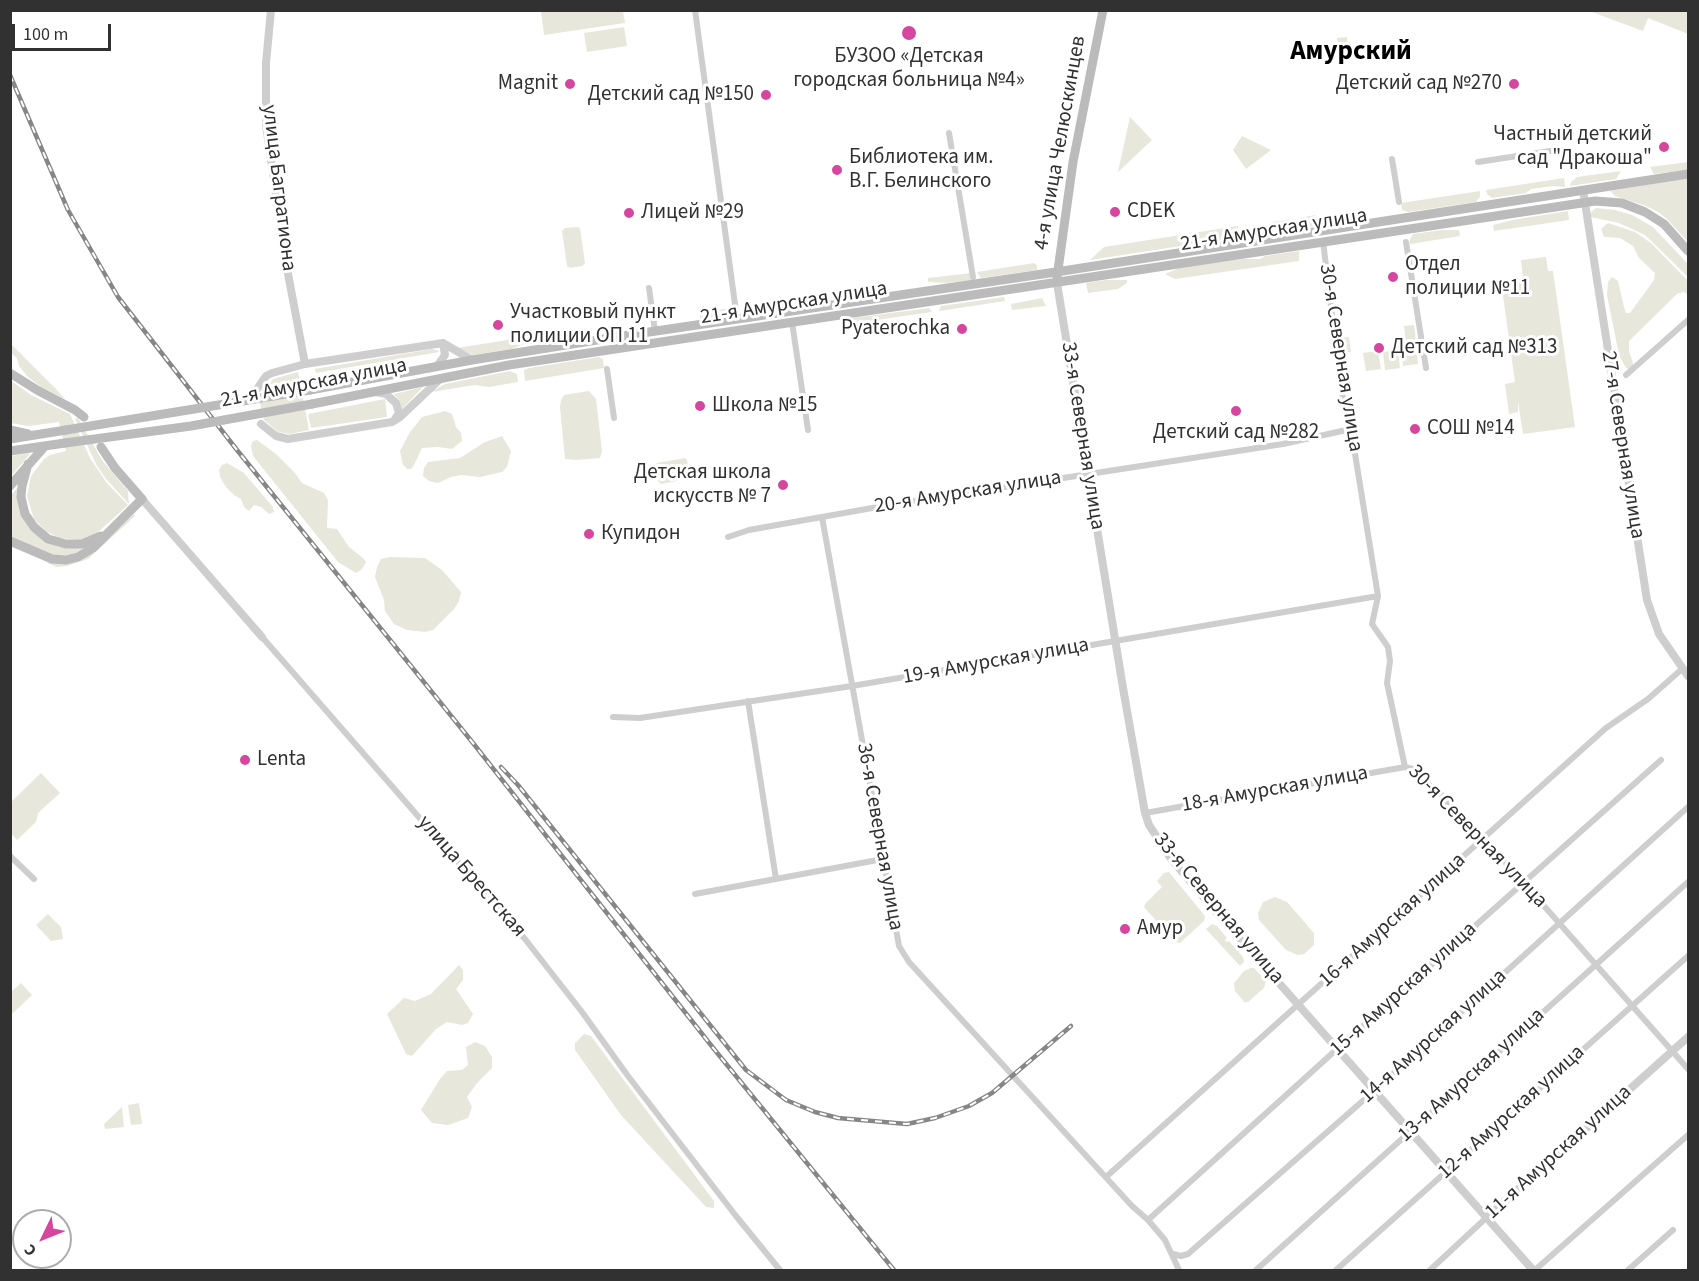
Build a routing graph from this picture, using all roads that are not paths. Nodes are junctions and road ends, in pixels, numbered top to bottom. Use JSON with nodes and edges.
{"nodes":[{"id":1,"x":271,"y":10,"type":"edge"},
{"id":2,"x":695,"y":10,"type":"edge"},
{"id":3,"x":1103,"y":10,"type":"edge"},
{"id":4,"x":949,"y":133,"type":"dead end"},
{"id":5,"x":1550,"y":151,"type":"dead end"},
{"id":6,"x":1392,"y":159,"type":"dead end"},
{"id":7,"x":1478,"y":162,"type":"dead end"},
{"id":8,"x":1689,"y":174,"type":"edge"},
{"id":9,"x":1583,"y":190,"type":"junction"},
{"id":10,"x":1399,"y":202,"type":"dead end"},
{"id":11,"x":1584,"y":202,"type":"junction"},
{"id":12,"x":1323,"y":241,"type":"junction"},
{"id":13,"x":1406,"y":242,"type":"dead end"},
{"id":14,"x":1689,"y":251,"type":"edge"},
{"id":15,"x":1056,"y":272,"type":"junction"},
{"id":16,"x":974,"y":280,"type":"junction"},
{"id":17,"x":1058,"y":283,"type":"junction"},
{"id":18,"x":648,"y":288,"type":"dead end"},
{"id":19,"x":976,"y":295,"type":"junction"},
{"id":20,"x":737,"y":319,"type":"junction"},
{"id":21,"x":1689,"y":320,"type":"edge"},
{"id":22,"x":792,"y":322,"type":"junction"},
{"id":23,"x":738,"y":330,"type":"junction"},
{"id":24,"x":655,"y":331,"type":"junction"},
{"id":25,"x":443,"y":343,"type":"junction"},
{"id":26,"x":472,"y":360,"type":"junction"},
{"id":27,"x":305,"y":364,"type":"junction"},
{"id":28,"x":437,"y":366,"type":"junction"},
{"id":29,"x":1426,"y":368,"type":"dead end"},
{"id":30,"x":607,"y":369,"type":"dead end"},
{"id":31,"x":10,"y":373,"type":"edge"},
{"id":32,"x":1626,"y":375,"type":"dead end"},
{"id":33,"x":447,"y":377,"type":"junction"},
{"id":34,"x":257,"y":389,"type":"dead end"},
{"id":35,"x":373,"y":392,"type":"junction"},
{"id":36,"x":84,"y":417,"type":"dead end"},
{"id":37,"x":614,"y":418,"type":"dead end"},
{"id":38,"x":392,"y":422,"type":"junction"},
{"id":39,"x":261,"y":424,"type":"dead end"},
{"id":40,"x":1350,"y":429,"type":"junction"},
{"id":41,"x":10,"y":430,"type":"edge"},
{"id":42,"x":808,"y":430,"type":"dead end"},
{"id":43,"x":33,"y":435,"type":"junction"},
{"id":44,"x":10,"y":439,"type":"edge"},
{"id":45,"x":45,"y":446,"type":"junction"},
{"id":46,"x":101,"y":447,"type":"dead end"},
{"id":47,"x":10,"y":451,"type":"edge"},
{"id":48,"x":28,"y":464,"type":"junction"},
{"id":49,"x":1088,"y":474,"type":"junction"},
{"id":50,"x":10,"y":486,"type":"edge"},
{"id":51,"x":142,"y":499,"type":"junction"},
{"id":52,"x":822,"y":517,"type":"junction"},
{"id":53,"x":108,"y":532,"type":"junction"},
{"id":54,"x":728,"y":537,"type":"dead end"},
{"id":55,"x":10,"y":541,"type":"edge"},
{"id":56,"x":1378,"y":596,"type":"junction"},
{"id":57,"x":262,"y":637,"type":"joint"},
{"id":58,"x":1116,"y":642,"type":"junction"},
{"id":59,"x":1682,"y":669,"type":"junction"},
{"id":60,"x":1689,"y":676,"type":"edge"},
{"id":61,"x":852,"y":686,"type":"junction"},
{"id":62,"x":748,"y":701,"type":"junction"},
{"id":63,"x":613,"y":717,"type":"dead end"},
{"id":64,"x":1661,"y":760,"type":"dead end"},
{"id":65,"x":1405,"y":767,"type":"junction"},
{"id":66,"x":1689,"y":807,"type":"edge"},
{"id":67,"x":1145,"y":813,"type":"junction"},
{"id":68,"x":1484,"y":838,"type":"junction"},
{"id":69,"x":10,"y":856,"type":"edge"},
{"id":70,"x":883,"y":860,"type":"junction"},
{"id":71,"x":34,"y":879,"type":"dead end"},
{"id":72,"x":776,"y":879,"type":"junction"},
{"id":73,"x":1689,"y":882,"type":"edge"},
{"id":74,"x":1524,"y":883,"type":"junction"},
{"id":75,"x":695,"y":894,"type":"dead end"},
{"id":76,"x":1560,"y":924,"type":"junction"},
{"id":77,"x":1689,"y":956,"type":"edge"},
{"id":78,"x":1596,"y":964,"type":"junction"},
{"id":79,"x":1299,"y":1006,"type":"junction"},
{"id":80,"x":1633,"y":1006,"type":"junction"},
{"id":81,"x":1689,"y":1037,"type":"edge"},
{"id":82,"x":1337,"y":1049,"type":"junction"},
{"id":83,"x":1672,"y":1051,"type":"junction"},
{"id":84,"x":1689,"y":1069,"type":"edge"},
{"id":85,"x":1374,"y":1091,"type":"junction"},
{"id":86,"x":1410,"y":1133,"type":"junction"},
{"id":87,"x":1689,"y":1135,"type":"edge"},
{"id":88,"x":1446,"y":1173,"type":"junction"},
{"id":89,"x":1106,"y":1177,"type":"junction"},
{"id":90,"x":1486,"y":1218,"type":"junction"},
{"id":91,"x":1148,"y":1221,"type":"junction"},
{"id":92,"x":1673,"y":1230,"type":"dead end"},
{"id":93,"x":1173,"y":1254,"type":"junction"},
{"id":94,"x":780,"y":1270,"type":"edge"},
{"id":95,"x":1179,"y":1270,"type":"edge"},
{"id":96,"x":1256,"y":1270,"type":"edge"},
{"id":97,"x":1336,"y":1270,"type":"edge"},
{"id":98,"x":1430,"y":1270,"type":"edge"},
{"id":99,"x":1534,"y":1270,"type":"edge"},
{"id":100,"x":1628,"y":1270,"type":"edge"}],
"edges":[{"from":1,"to":27,"type":"street","name":"улица Багратиона"},
{"from":2,"to":20,"type":"street"},
{"from":3,"to":15,"type":"main road","name":"4-я улица Челюскинцев"},
{"from":4,"to":16,"type":"street"},
{"from":5,"to":7,"type":"street"},
{"from":6,"to":10,"type":"street"},
{"from":8,"to":9,"type":"main road","name":"21-я Амурская улица"},
{"from":9,"to":11,"type":"street","name":"27-я Северная улица"},
{"from":9,"to":15,"type":"main road","name":"21-я Амурская улица"},
{"from":11,"to":12,"type":"main road","name":"21-я Амурская улица"},
{"from":11,"to":14,"type":"main road","name":"21-я Амурская улица"},
{"from":11,"to":59,"type":"street","name":"27-я Северная улица"},
{"from":12,"to":17,"type":"main road","name":"21-я Амурская улица"},
{"from":12,"to":40,"type":"street","name":"30-я Северная улица"},
{"from":13,"to":29,"type":"street"},
{"from":15,"to":16,"type":"main road","name":"21-я Амурская улица"},
{"from":15,"to":17,"type":"main road","name":"4-я улица Челюскинцев"},
{"from":16,"to":19,"type":"main road"},
{"from":16,"to":20,"type":"main road","name":"21-я Амурская улица"},
{"from":17,"to":19,"type":"main road","name":"21-я Амурская улица"},
{"from":17,"to":49,"type":"street","name":"33-я Северная улица"},
{"from":18,"to":24,"type":"street"},
{"from":19,"to":22,"type":"main road","name":"21-я Амурская улица"},
{"from":20,"to":23,"type":"main road"},
{"from":20,"to":24,"type":"main road","name":"21-я Амурская улица"},
{"from":21,"to":32,"type":"street"},
{"from":22,"to":23,"type":"main road","name":"21-я Амурская улица"},
{"from":22,"to":42,"type":"street"},
{"from":23,"to":33,"type":"main road","name":"21-я Амурская улица"},
{"from":24,"to":26,"type":"main road","name":"21-я Амурская улица"},
{"from":25,"to":26,"type":"street"},
{"from":25,"to":27,"type":"street"},
{"from":25,"to":28,"type":"street"},
{"from":26,"to":28,"type":"main road","name":"21-я Амурская улица"},
{"from":27,"to":34,"type":"street"},
{"from":28,"to":43,"type":"main road","name":"21-я Амурская улица","bridge":true},
{"from":30,"to":37,"type":"street"},
{"from":31,"to":36,"type":"main road"},
{"from":33,"to":35,"type":"main road","name":"21-я Амурская улица"},
{"from":33,"to":38,"type":"street"},
{"from":35,"to":38,"type":"street"},
{"from":35,"to":45,"type":"main road","name":"21-я Амурская улица","bridge":true},
{"from":38,"to":39,"type":"street"},
{"from":40,"to":49,"type":"street","name":"20-я Амурская улица"},
{"from":40,"to":56,"type":"street","name":"30-я Северная улица"},
{"from":41,"to":43,"type":"main road"},
{"from":43,"to":44,"type":"main road","name":"21-я Амурская улица"},
{"from":45,"to":47,"type":"main road","name":"21-я Амурская улица"},
{"from":45,"to":48,"type":"main road"},
{"from":46,"to":51,"type":"main road"},
{"from":48,"to":50,"type":"main road"},
{"from":48,"to":53,"type":"main road"},
{"from":49,"to":52,"type":"street","name":"20-я Амурская улица"},
{"from":49,"to":58,"type":"street","name":"33-я Северная улица"},
{"from":51,"to":53,"type":"main road"},
{"from":51,"to":57,"type":"street","name":"улица Брестская"},
{"from":52,"to":54,"type":"street","name":"20-я Амурская улица"},
{"from":52,"to":61,"type":"street","name":"36-я Северная улица"},
{"from":53,"to":55,"type":"main road"},
{"from":56,"to":58,"type":"street","name":"19-я Амурская улица"},
{"from":56,"to":65,"type":"street","name":"30-я Северная улица"},
{"from":57,"to":94,"type":"street","name":"улица Брестская"},
{"from":58,"to":61,"type":"street","name":"19-я Амурская улица"},
{"from":58,"to":67,"type":"street","name":"33-я Северная улица"},
{"from":59,"to":60,"type":"street","name":"27-я Северная улица"},
{"from":59,"to":68,"type":"street","name":"16-я Амурская улица"},
{"from":61,"to":62,"type":"street","name":"19-я Амурская улица"},
{"from":61,"to":70,"type":"street","name":"36-я Северная улица"},
{"from":62,"to":63,"type":"street","name":"19-я Амурская улица"},
{"from":62,"to":72,"type":"street"},
{"from":64,"to":74,"type":"street","name":"15-я Амурская улица"},
{"from":65,"to":67,"type":"street","name":"18-я Амурская улица"},
{"from":65,"to":68,"type":"street","name":"30-я Северная улица"},
{"from":66,"to":76,"type":"street","name":"14-я Амурская улица"},
{"from":67,"to":79,"type":"street","name":"33-я Северная улица"},
{"from":68,"to":74,"type":"street","name":"30-я Северная улица"},
{"from":68,"to":79,"type":"street","name":"16-я Амурская улица"},
{"from":69,"to":71,"type":"street"},
{"from":70,"to":72,"type":"street"},
{"from":70,"to":89,"type":"street","name":"36-я Северная улица"},
{"from":72,"to":75,"type":"street"},
{"from":73,"to":78,"type":"street","name":"13-я Амурская улица"},
{"from":74,"to":76,"type":"street","name":"30-я Северная улица"},
{"from":74,"to":82,"type":"street","name":"15-я Амурская улица"},
{"from":76,"to":78,"type":"street","name":"30-я Северная улица"},
{"from":76,"to":85,"type":"street","name":"14-я Амурская улица"},
{"from":77,"to":80,"type":"street","name":"12-я Амурская улица"},
{"from":78,"to":80,"type":"street","name":"30-я Северная улица"},
{"from":78,"to":86,"type":"street","name":"13-я Амурская улица"},
{"from":79,"to":82,"type":"street","name":"33-я Северная улица"},
{"from":79,"to":89,"type":"street","name":"16-я Амурская улица"},
{"from":80,"to":83,"type":"street","name":"30-я Северная улица"},
{"from":80,"to":88,"type":"street","name":"12-я Амурская улица"},
{"from":81,"to":83,"type":"street","name":"11-я Амурская улица"},
{"from":82,"to":85,"type":"street","name":"33-я Северная улица"},
{"from":82,"to":91,"type":"street","name":"15-я Амурская улица"},
{"from":83,"to":84,"type":"street","name":"30-я Северная улица"},
{"from":83,"to":90,"type":"street","name":"11-я Амурская улица"},
{"from":85,"to":86,"type":"street","name":"33-я Северная улица"},
{"from":85,"to":93,"type":"street","name":"14-я Амурская улица"},
{"from":86,"to":88,"type":"street","name":"33-я Северная улица"},
{"from":86,"to":96,"type":"street","name":"13-я Амурская улица"},
{"from":87,"to":99,"type":"street"},
{"from":88,"to":90,"type":"street","name":"33-я Северная улица"},
{"from":88,"to":97,"type":"street","name":"12-я Амурская улица"},
{"from":89,"to":91,"type":"street","name":"36-я Северная улица"},
{"from":90,"to":98,"type":"street","name":"11-я Амурская улица"},
{"from":90,"to":99,"type":"street","name":"33-я Северная улица"},
{"from":91,"to":93,"type":"street","name":"36-я Северная улица"},
{"from":92,"to":100,"type":"street"},
{"from":93,"to":95,"type":"street","name":"36-я Северная улица"}]}
